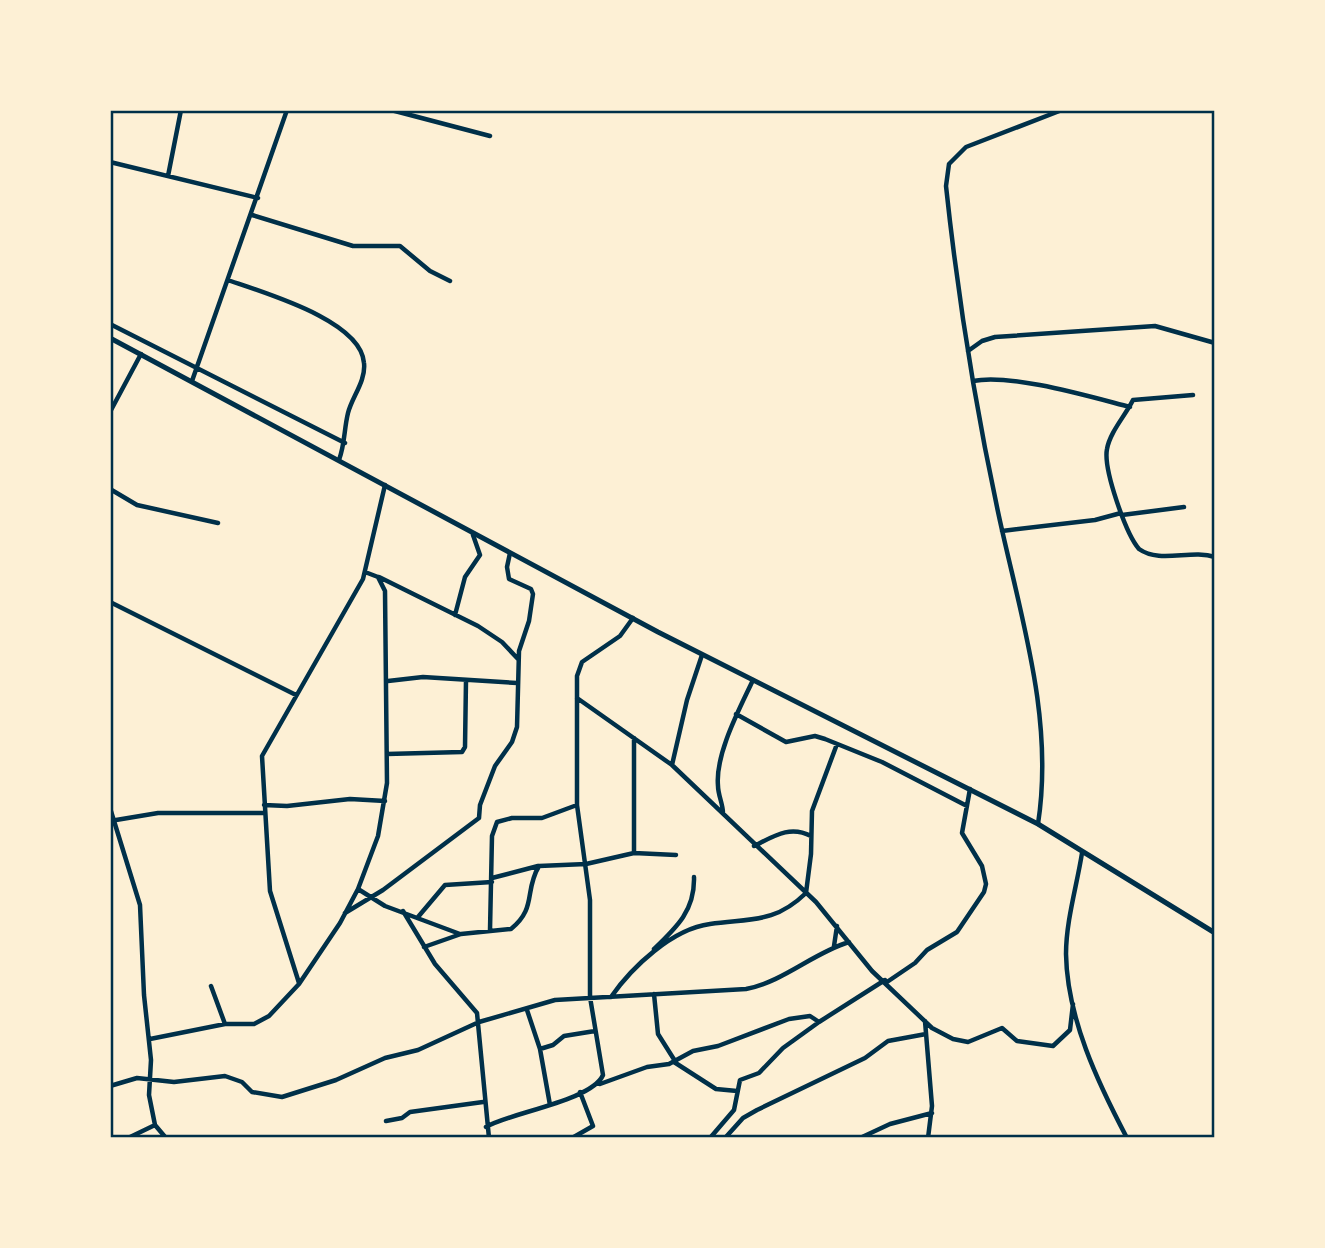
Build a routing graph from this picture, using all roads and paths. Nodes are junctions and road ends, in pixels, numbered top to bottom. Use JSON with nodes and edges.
{"nodes":[{"id":1,"x":181,"y":110,"type":"edge"},
{"id":2,"x":287,"y":110,"type":"edge"},
{"id":3,"x":391,"y":110,"type":"edge"},
{"id":4,"x":1062,"y":110,"type":"edge"},
{"id":5,"x":490,"y":136,"type":"dead end"},
{"id":6,"x":110,"y":162,"type":"edge"},
{"id":7,"x":168,"y":176,"type":"junction"},
{"id":8,"x":258,"y":198,"type":"junction"},
{"id":9,"x":252,"y":215,"type":"junction"},
{"id":10,"x":228,"y":280,"type":"junction"},
{"id":11,"x":450,"y":281,"type":"dead end"},
{"id":12,"x":110,"y":324,"type":"edge"},
{"id":13,"x":110,"y":338,"type":"edge"},
{"id":14,"x":1215,"y":343,"type":"edge"},
{"id":15,"x":968,"y":351,"type":"junction"},
{"id":16,"x":142,"y":354,"type":"junction"},
{"id":17,"x":198,"y":367,"type":"junction"},
{"id":18,"x":192,"y":381,"type":"junction"},
{"id":19,"x":973,"y":381,"type":"junction"},
{"id":20,"x":1193,"y":395,"type":"dead end"},
{"id":21,"x":1130,"y":407,"type":"junction"},
{"id":22,"x":110,"y":412,"type":"edge"},
{"id":23,"x":345,"y":443,"type":"junction"},
{"id":24,"x":339,"y":460,"type":"junction"},
{"id":25,"x":385,"y":485,"type":"junction"},
{"id":26,"x":110,"y":489,"type":"edge"},
{"id":27,"x":1184,"y":507,"type":"dead end"},
{"id":28,"x":1121,"y":514,"type":"junction"},
{"id":29,"x":218,"y":523,"type":"dead end"},
{"id":30,"x":1002,"y":531,"type":"junction"},
{"id":31,"x":473,"y":535,"type":"junction"},
{"id":32,"x":510,"y":553,"type":"junction"},
{"id":33,"x":1215,"y":557,"type":"edge"},
{"id":34,"x":365,"y":572,"type":"junction"},
{"id":35,"x":378,"y":577,"type":"junction"},
{"id":36,"x":110,"y":602,"type":"edge"},
{"id":37,"x":455,"y":615,"type":"junction"},
{"id":38,"x":633,"y":618,"type":"junction"},
{"id":39,"x":702,"y":655,"type":"junction"},
{"id":40,"x":520,"y":663,"type":"junction"},
{"id":41,"x":466,"y":680,"type":"junction"},
{"id":42,"x":753,"y":680,"type":"junction"},
{"id":43,"x":388,"y":681,"type":"junction"},
{"id":44,"x":517,"y":683,"type":"junction"},
{"id":45,"x":296,"y":695,"type":"junction"},
{"id":46,"x":577,"y":698,"type":"junction"},
{"id":47,"x":736,"y":714,"type":"junction"},
{"id":48,"x":634,"y":738,"type":"junction"},
{"id":49,"x":837,"y":744,"type":"junction"},
{"id":50,"x":387,"y":754,"type":"junction"},
{"id":51,"x":672,"y":765,"type":"junction"},
{"id":52,"x":970,"y":788,"type":"junction"},
{"id":53,"x":385,"y":801,"type":"junction"},
{"id":54,"x":264,"y":805,"type":"junction"},
{"id":55,"x":577,"y":805,"type":"junction"},
{"id":56,"x":967,"y":806,"type":"junction"},
{"id":57,"x":110,"y":808,"type":"edge"},
{"id":58,"x":265,"y":813,"type":"junction"},
{"id":59,"x":723,"y":814,"type":"junction"},
{"id":60,"x":116,"y":820,"type":"junction"},
{"id":61,"x":1038,"y":824,"type":"junction"},
{"id":62,"x":811,"y":836,"type":"junction"},
{"id":63,"x":754,"y":846,"type":"junction"},
{"id":64,"x":634,"y":853,"type":"junction"},
{"id":65,"x":1082,"y":853,"type":"junction"},
{"id":66,"x":676,"y":855,"type":"dead end"},
{"id":67,"x":586,"y":864,"type":"junction"},
{"id":68,"x":539,"y":866,"type":"junction"},
{"id":69,"x":694,"y":877,"type":"dead end"},
{"id":70,"x":492,"y":880,"type":"junction"},
{"id":71,"x":358,"y":889,"type":"junction"},
{"id":72,"x":806,"y":893,"type":"junction"},
{"id":73,"x":371,"y":896,"type":"junction"},
{"id":74,"x":403,"y":911,"type":"junction"},
{"id":75,"x":345,"y":914,"type":"junction"},
{"id":76,"x":418,"y":917,"type":"junction"},
{"id":77,"x":837,"y":925,"type":"junction"},
{"id":78,"x":490,"y":930,"type":"junction"},
{"id":79,"x":1215,"y":933,"type":"edge"},
{"id":80,"x":461,"y":934,"type":"junction"},
{"id":81,"x":849,"y":942,"type":"junction"},
{"id":82,"x":834,"y":946,"type":"junction"},
{"id":83,"x":424,"y":947,"type":"junction"},
{"id":84,"x":646,"y":956,"type":"junction"},
{"id":85,"x":886,"y":981,"type":"junction"},
{"id":86,"x":299,"y":984,"type":"junction"},
{"id":87,"x":211,"y":986,"type":"dead end"},
{"id":88,"x":654,"y":994,"type":"junction"},
{"id":89,"x":611,"y":996,"type":"junction"},
{"id":90,"x":590,"y":997,"type":"junction"},
{"id":91,"x":1073,"y":1004,"type":"junction"},
{"id":92,"x":527,"y":1010,"type":"junction"},
{"id":93,"x":925,"y":1020,"type":"junction"},
{"id":94,"x":479,"y":1022,"type":"junction"},
{"id":95,"x":819,"y":1022,"type":"junction"},
{"id":96,"x":225,"y":1024,"type":"junction"},
{"id":97,"x":595,"y":1031,"type":"junction"},
{"id":98,"x":926,"y":1034,"type":"junction"},
{"id":99,"x":150,"y":1039,"type":"junction"},
{"id":100,"x":540,"y":1049,"type":"junction"},
{"id":101,"x":674,"y":1061,"type":"junction"},
{"id":102,"x":150,"y":1077,"type":"junction"},
{"id":103,"x":597,"y":1085,"type":"junction"},
{"id":104,"x":110,"y":1086,"type":"edge"},
{"id":105,"x":737,"y":1091,"type":"junction"},
{"id":106,"x":580,"y":1092,"type":"junction"},
{"id":107,"x":483,"y":1102,"type":"junction"},
{"id":108,"x":550,"y":1105,"type":"junction"},
{"id":109,"x":932,"y":1113,"type":"junction"},
{"id":110,"x":386,"y":1121,"type":"dead end"},
{"id":111,"x":155,"y":1125,"type":"junction"},
{"id":112,"x":486,"y":1127,"type":"junction"},
{"id":113,"x":128,"y":1138,"type":"edge"},
{"id":114,"x":166,"y":1138,"type":"edge"},
{"id":115,"x":489,"y":1138,"type":"edge"},
{"id":116,"x":572,"y":1138,"type":"edge"},
{"id":117,"x":710,"y":1138,"type":"edge"},
{"id":118,"x":724,"y":1138,"type":"edge"},
{"id":119,"x":860,"y":1138,"type":"edge"},
{"id":120,"x":928,"y":1138,"type":"edge"},
{"id":121,"x":1127,"y":1138,"type":"edge"}],
"edges":[{"from":1,"to":7,"type":"street"},
{"from":2,"to":8,"type":"street"},
{"from":3,"to":5,"type":"street"},
{"from":4,"to":15,"type":"street"},
{"from":6,"to":7,"type":"street"},
{"from":7,"to":8,"type":"street"},
{"from":8,"to":9,"type":"street"},
{"from":9,"to":10,"type":"street"},
{"from":9,"to":11,"type":"street"},
{"from":10,"to":17,"type":"street"},
{"from":10,"to":23,"type":"street"},
{"from":12,"to":17,"type":"street"},
{"from":13,"to":16,"type":"street"},
{"from":14,"to":15,"type":"street"},
{"from":15,"to":19,"type":"street"},
{"from":16,"to":18,"type":"street"},
{"from":16,"to":22,"type":"street"},
{"from":17,"to":18,"type":"street"},
{"from":17,"to":23,"type":"street"},
{"from":18,"to":24,"type":"street"},
{"from":19,"to":21,"type":"street"},
{"from":19,"to":30,"type":"street"},
{"from":20,"to":21,"type":"street"},
{"from":21,"to":28,"type":"street"},
{"from":23,"to":24,"type":"street"},
{"from":24,"to":25,"type":"street"},
{"from":25,"to":31,"type":"street"},
{"from":25,"to":34,"type":"street"},
{"from":26,"to":29,"type":"street"},
{"from":27,"to":28,"type":"street"},
{"from":28,"to":30,"type":"street"},
{"from":28,"to":33,"type":"street"},
{"from":30,"to":61,"type":"street"},
{"from":31,"to":32,"type":"street"},
{"from":31,"to":37,"type":"street"},
{"from":32,"to":38,"type":"street"},
{"from":32,"to":40,"type":"street"},
{"from":34,"to":35,"type":"street"},
{"from":34,"to":45,"type":"street"},
{"from":35,"to":37,"type":"street"},
{"from":35,"to":43,"type":"street"},
{"from":36,"to":45,"type":"street"},
{"from":37,"to":40,"type":"street"},
{"from":38,"to":39,"type":"street"},
{"from":38,"to":46,"type":"street"},
{"from":39,"to":42,"type":"street"},
{"from":39,"to":51,"type":"street"},
{"from":40,"to":44,"type":"street"},
{"from":41,"to":43,"type":"street"},
{"from":41,"to":44,"type":"street"},
{"from":41,"to":50,"type":"street"},
{"from":42,"to":47,"type":"street"},
{"from":42,"to":52,"type":"street"},
{"from":43,"to":50,"type":"street"},
{"from":44,"to":73,"type":"street"},
{"from":45,"to":54,"type":"street"},
{"from":46,"to":48,"type":"street"},
{"from":46,"to":55,"type":"street"},
{"from":47,"to":49,"type":"street"},
{"from":47,"to":59,"type":"street"},
{"from":48,"to":51,"type":"street"},
{"from":48,"to":64,"type":"street"},
{"from":49,"to":56,"type":"street"},
{"from":49,"to":62,"type":"street"},
{"from":50,"to":53,"type":"street"},
{"from":51,"to":59,"type":"street"},
{"from":52,"to":56,"type":"street"},
{"from":52,"to":61,"type":"street"},
{"from":53,"to":54,"type":"street"},
{"from":53,"to":71,"type":"street"},
{"from":54,"to":58,"type":"street"},
{"from":55,"to":67,"type":"street"},
{"from":55,"to":70,"type":"street"},
{"from":56,"to":85,"type":"street"},
{"from":57,"to":60,"type":"street"},
{"from":58,"to":60,"type":"street"},
{"from":58,"to":86,"type":"street"},
{"from":59,"to":63,"type":"street"},
{"from":60,"to":99,"type":"street"},
{"from":61,"to":65,"type":"street"},
{"from":62,"to":63,"type":"street"},
{"from":62,"to":72,"type":"street"},
{"from":63,"to":72,"type":"street"},
{"from":64,"to":66,"type":"street"},
{"from":64,"to":67,"type":"street"},
{"from":65,"to":79,"type":"street"},
{"from":65,"to":91,"type":"street"},
{"from":67,"to":68,"type":"street"},
{"from":67,"to":90,"type":"street"},
{"from":68,"to":70,"type":"street"},
{"from":68,"to":78,"type":"street"},
{"from":69,"to":84,"type":"street"},
{"from":70,"to":76,"type":"street"},
{"from":70,"to":78,"type":"street"},
{"from":71,"to":73,"type":"street"},
{"from":71,"to":75,"type":"street"},
{"from":72,"to":77,"type":"street"},
{"from":72,"to":84,"type":"street"},
{"from":73,"to":74,"type":"street"},
{"from":73,"to":75,"type":"street"},
{"from":74,"to":76,"type":"street"},
{"from":74,"to":83,"type":"street"},
{"from":75,"to":86,"type":"street"},
{"from":76,"to":80,"type":"street"},
{"from":77,"to":81,"type":"street"},
{"from":77,"to":82,"type":"street"},
{"from":78,"to":80,"type":"street"},
{"from":80,"to":83,"type":"street"},
{"from":81,"to":82,"type":"street"},
{"from":81,"to":85,"type":"street"},
{"from":82,"to":88,"type":"street"},
{"from":83,"to":94,"type":"street"},
{"from":84,"to":89,"type":"street"},
{"from":85,"to":93,"type":"street"},
{"from":85,"to":95,"type":"street"},
{"from":86,"to":96,"type":"street"},
{"from":87,"to":96,"type":"street"},
{"from":88,"to":89,"type":"street"},
{"from":88,"to":101,"type":"street"},
{"from":89,"to":90,"type":"street"},
{"from":90,"to":92,"type":"street"},
{"from":90,"to":97,"type":"street"},
{"from":91,"to":93,"type":"street"},
{"from":91,"to":121,"type":"street"},
{"from":92,"to":94,"type":"street"},
{"from":92,"to":100,"type":"street"},
{"from":93,"to":98,"type":"street"},
{"from":94,"to":102,"type":"street"},
{"from":94,"to":107,"type":"street"},
{"from":95,"to":101,"type":"street"},
{"from":95,"to":105,"type":"street"},
{"from":96,"to":99,"type":"street"},
{"from":97,"to":100,"type":"street"},
{"from":97,"to":103,"type":"street"},
{"from":98,"to":109,"type":"street"},
{"from":98,"to":118,"type":"street"},
{"from":99,"to":102,"type":"street"},
{"from":100,"to":108,"type":"street"},
{"from":101,"to":103,"type":"street"},
{"from":101,"to":105,"type":"street"},
{"from":102,"to":104,"type":"street"},
{"from":102,"to":111,"type":"street"},
{"from":103,"to":106,"type":"street"},
{"from":105,"to":117,"type":"street"},
{"from":106,"to":108,"type":"street"},
{"from":106,"to":116,"type":"street"},
{"from":107,"to":110,"type":"street"},
{"from":107,"to":112,"type":"street"},
{"from":108,"to":112,"type":"street"},
{"from":109,"to":119,"type":"street"},
{"from":109,"to":120,"type":"street"},
{"from":111,"to":113,"type":"street"},
{"from":111,"to":114,"type":"street"},
{"from":112,"to":115,"type":"street"}]}
